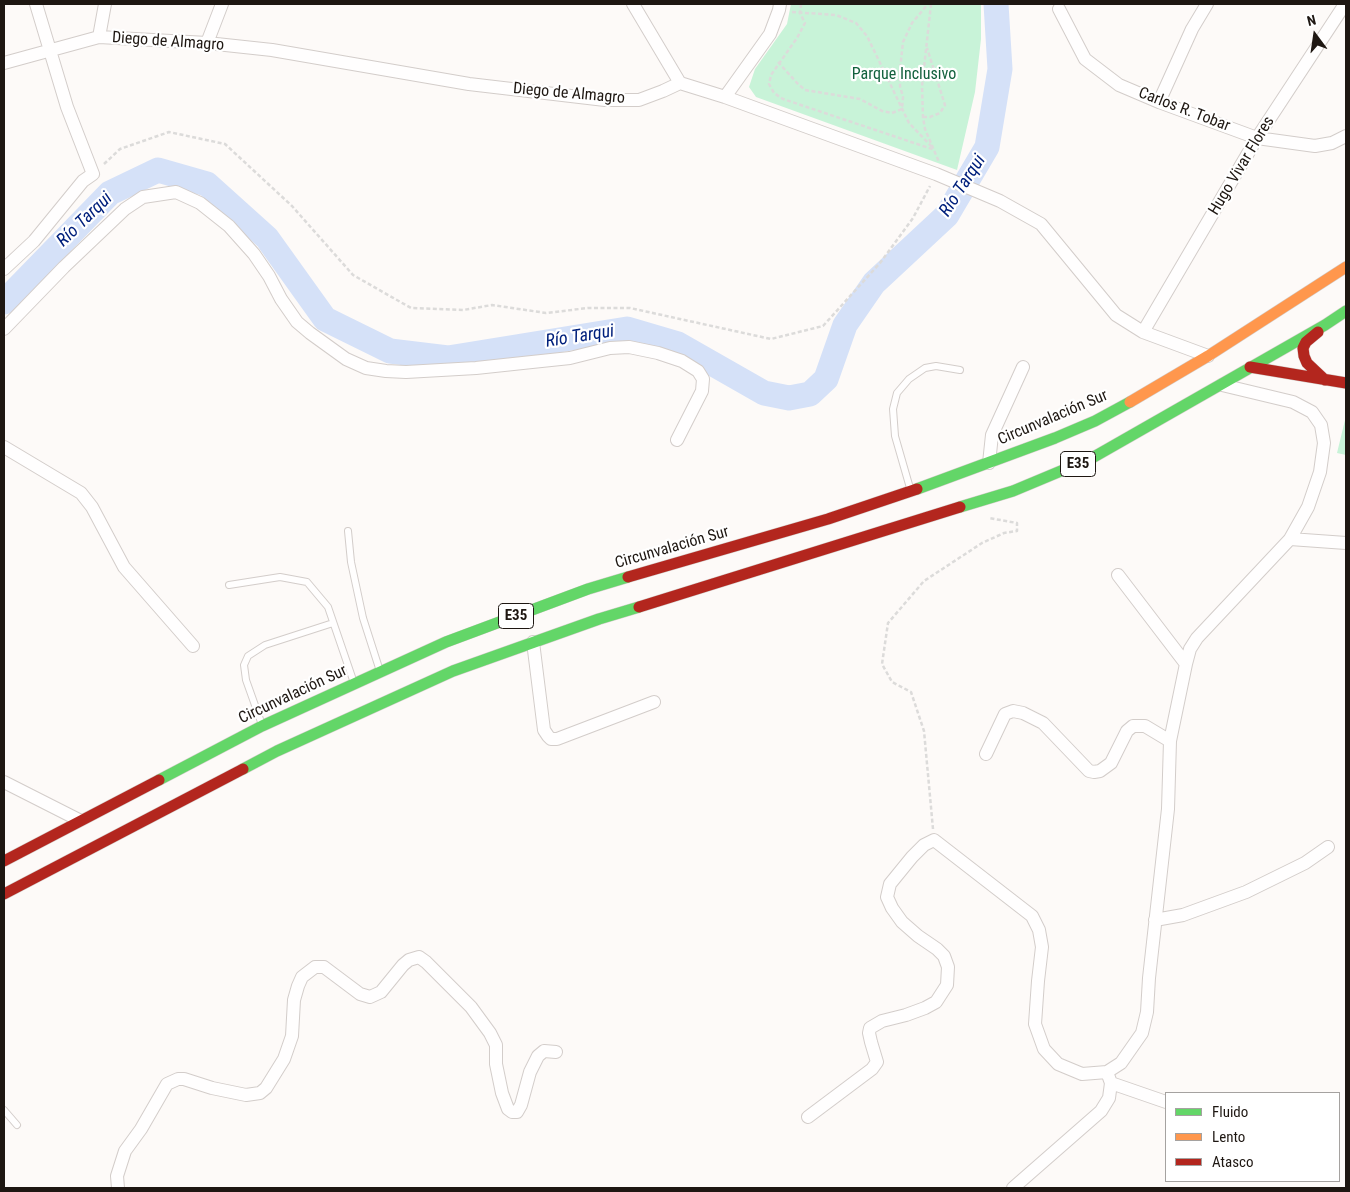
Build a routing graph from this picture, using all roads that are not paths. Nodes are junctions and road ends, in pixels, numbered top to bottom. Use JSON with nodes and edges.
{"nodes":[{"id":1,"x":36,"y":4,"type":"edge"},
{"id":2,"x":105,"y":4,"type":"edge"},
{"id":3,"x":222,"y":4,"type":"edge"},
{"id":4,"x":633,"y":4,"type":"edge"},
{"id":5,"x":1207,"y":4,"type":"edge"},
{"id":6,"x":1345,"y":4,"type":"edge"},
{"id":7,"x":780,"y":7,"type":"edge"},
{"id":8,"x":1059,"y":9,"type":"dead end"},
{"id":9,"x":99,"y":37,"type":"junction"},
{"id":10,"x":207,"y":43,"type":"junction"},
{"id":11,"x":51,"y":51,"type":"junction"},
{"id":12,"x":4,"y":64,"type":"edge"},
{"id":13,"x":680,"y":83,"type":"junction"},
{"id":14,"x":725,"y":97,"type":"junction"},
{"id":15,"x":1159,"y":102,"type":"junction"},
{"id":16,"x":1346,"y":136,"type":"edge"},
{"id":17,"x":1257,"y":138,"type":"junction"},
{"id":18,"x":1346,"y":267,"type":"edge"},
{"id":19,"x":4,"y":269,"type":"edge"},
{"id":20,"x":1346,"y":311,"type":"edge"},
{"id":21,"x":1326,"y":325,"type":"junction"},
{"id":22,"x":4,"y":329,"type":"edge"},
{"id":23,"x":1143,"y":332,"type":"junction"},
{"id":24,"x":1208,"y":356,"type":"junction"},
{"id":25,"x":1023,"y":366,"type":"dead end"},
{"id":26,"x":1250,"y":367,"type":"junction"},
{"id":27,"x":960,"y":370,"type":"dead end"},
{"id":28,"x":1326,"y":380,"type":"junction"},
{"id":29,"x":1346,"y":383,"type":"edge"},
{"id":30,"x":1220,"y":384,"type":"junction"},
{"id":31,"x":677,"y":440,"type":"dead end"},
{"id":32,"x":4,"y":447,"type":"edge"},
{"id":33,"x":989,"y":463,"type":"junction"},
{"id":34,"x":911,"y":492,"type":"junction"},
{"id":35,"x":348,"y":531,"type":"dead end"},
{"id":36,"x":1290,"y":539,"type":"junction"},
{"id":37,"x":1346,"y":543,"type":"edge"},
{"id":38,"x":1118,"y":575,"type":"dead end"},
{"id":39,"x":229,"y":585,"type":"dead end"},
{"id":40,"x":333,"y":623,"type":"junction"},
{"id":41,"x":533,"y":642,"type":"junction"},
{"id":42,"x":193,"y":646,"type":"dead end"},
{"id":43,"x":1186,"y":664,"type":"junction"},
{"id":44,"x":380,"y":672,"type":"junction"},
{"id":45,"x":354,"y":684,"type":"junction"},
{"id":46,"x":654,"y":702,"type":"dead end"},
{"id":47,"x":262,"y":726,"type":"junction"},
{"id":48,"x":1170,"y":740,"type":"junction"},
{"id":49,"x":986,"y":754,"type":"dead end"},
{"id":50,"x":4,"y":782,"type":"edge"},
{"id":51,"x":79,"y":820,"type":"junction"},
{"id":52,"x":1328,"y":847,"type":"dead end"},
{"id":53,"x":4,"y":861,"type":"edge"},
{"id":54,"x":4,"y":894,"type":"edge"},
{"id":55,"x":1155,"y":920,"type":"junction"},
{"id":56,"x":556,"y":1052,"type":"dead end"},
{"id":57,"x":1109,"y":1077,"type":"junction"},
{"id":58,"x":1165,"y":1102,"type":"edge"},
{"id":59,"x":4,"y":1110,"type":"edge"},
{"id":60,"x":808,"y":1117,"type":"dead end"},
{"id":61,"x":16,"y":1125,"type":"dead end"},
{"id":62,"x":118,"y":1188,"type":"edge"},
{"id":63,"x":1013,"y":1188,"type":"edge"}],
"edges":[{"from":1,"to":11,"type":"street"},
{"from":2,"to":9,"type":"street"},
{"from":3,"to":10,"type":"street"},
{"from":4,"to":13,"type":"street"},
{"from":5,"to":15,"type":"street"},
{"from":6,"to":17,"type":"street","name":"Hugo Vivar Flores"},
{"from":7,"to":14,"type":"street"},
{"from":8,"to":15,"type":"street","name":"Carlos R. Tobar"},
{"from":9,"to":10,"type":"street","name":"Diego de Almagro"},
{"from":9,"to":11,"type":"street","name":"Diego de Almagro"},
{"from":10,"to":13,"type":"street","name":"Diego de Almagro"},
{"from":11,"to":12,"type":"street","name":"Diego de Almagro"},
{"from":11,"to":19,"type":"street"},
{"from":13,"to":14,"type":"street"},
{"from":14,"to":23,"type":"street"},
{"from":15,"to":17,"type":"street","name":"Carlos R. Tobar"},
{"from":16,"to":17,"type":"street","name":"Carlos R. Tobar"},
{"from":17,"to":23,"type":"street","name":"Hugo Vivar Flores"},
{"from":18,"to":24,"type":"main road","name":"Circunvalación Sur","number":"E35"},
{"from":20,"to":21,"type":"main road","number":"E35"},
{"from":21,"to":26,"type":"main road","number":"E35"},
{"from":21,"to":28,"type":"main road"},
{"from":22,"to":31,"type":"street"},
{"from":23,"to":24,"type":"street"},
{"from":24,"to":33,"type":"main road","name":"Circunvalación Sur","number":"E35"},
{"from":25,"to":33,"type":"street"},
{"from":26,"to":28,"type":"main road"},
{"from":26,"to":30,"type":"main road","number":"E35"},
{"from":27,"to":34,"type":"lane"},
{"from":28,"to":29,"type":"main road"},
{"from":30,"to":36,"type":"street"},
{"from":30,"to":41,"type":"main road","number":"E35"},
{"from":32,"to":42,"type":"street"},
{"from":33,"to":34,"type":"main road","name":"Circunvalación Sur","number":"E35"},
{"from":34,"to":44,"type":"main road","name":"Circunvalación Sur","number":"E35"},
{"from":35,"to":44,"type":"lane"},
{"from":36,"to":37,"type":"street"},
{"from":36,"to":43,"type":"street"},
{"from":38,"to":43,"type":"street"},
{"from":39,"to":40,"type":"lane"},
{"from":40,"to":45,"type":"lane"},
{"from":40,"to":47,"type":"lane"},
{"from":41,"to":46,"type":"street"},
{"from":41,"to":54,"type":"main road","number":"E35"},
{"from":43,"to":48,"type":"street"},
{"from":44,"to":45,"type":"main road","name":"Circunvalación Sur","number":"E35"},
{"from":45,"to":47,"type":"main road","name":"Circunvalación Sur","number":"E35"},
{"from":47,"to":51,"type":"main road","name":"Circunvalación Sur","number":"E35"},
{"from":48,"to":49,"type":"street"},
{"from":48,"to":55,"type":"street"},
{"from":50,"to":51,"type":"street"},
{"from":51,"to":53,"type":"main road","name":"Circunvalación Sur","number":"E35"},
{"from":52,"to":55,"type":"street"},
{"from":55,"to":57,"type":"street"},
{"from":56,"to":62,"type":"street"},
{"from":57,"to":58,"type":"street"},
{"from":57,"to":60,"type":"street"},
{"from":57,"to":63,"type":"street"},
{"from":59,"to":61,"type":"lane"}]}
